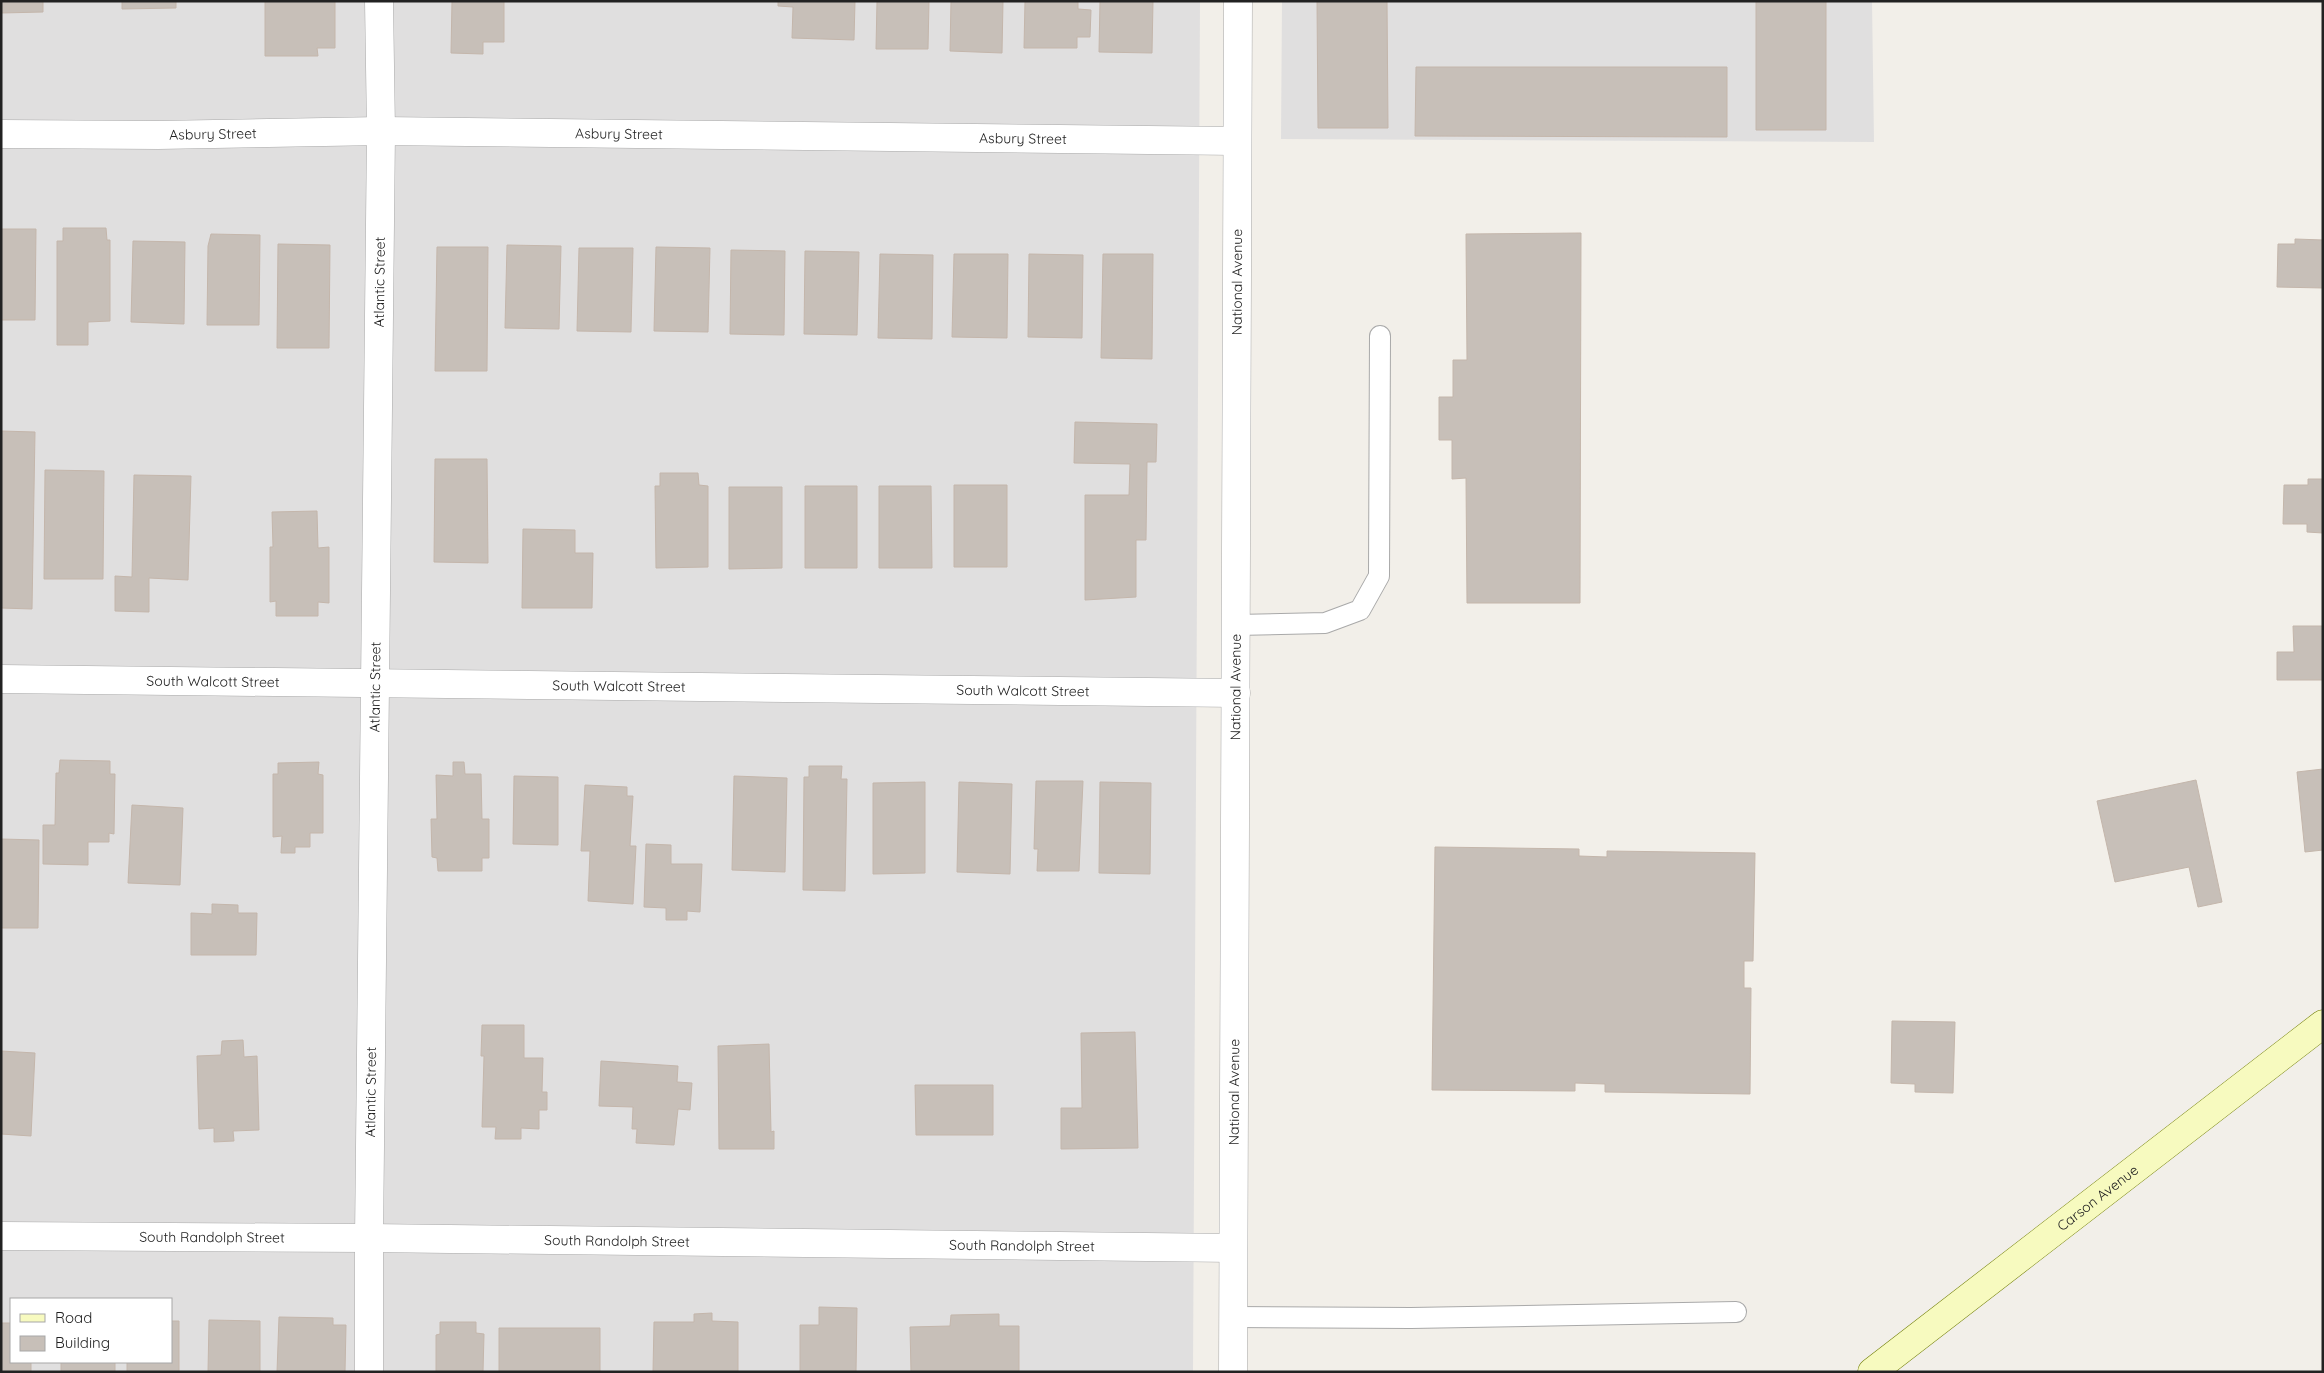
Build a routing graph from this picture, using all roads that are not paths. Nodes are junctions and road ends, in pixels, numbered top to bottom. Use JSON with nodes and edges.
{"nodes":[{"id":1,"x":379,"y":1,"type":"edge"},
{"id":2,"x":1238,"y":1,"type":"edge"},
{"id":3,"x":381,"y":132,"type":"junction"},
{"id":4,"x":1,"y":134,"type":"edge"},
{"id":5,"x":1236,"y":141,"type":"junction"},
{"id":6,"x":1380,"y":336,"type":"dead end"},
{"id":7,"x":1236,"y":625,"type":"junction"},
{"id":8,"x":1,"y":679,"type":"edge"},
{"id":9,"x":376,"y":684,"type":"junction"},
{"id":10,"x":1236,"y":693,"type":"junction"},
{"id":11,"x":2323,"y":1024,"type":"edge"},
{"id":12,"x":1,"y":1236,"type":"edge"},
{"id":13,"x":369,"y":1238,"type":"junction"},
{"id":14,"x":1233,"y":1248,"type":"junction"},
{"id":15,"x":1736,"y":1312,"type":"dead end"},
{"id":16,"x":1233,"y":1317,"type":"junction"},
{"id":17,"x":369,"y":1372,"type":"edge"},
{"id":18,"x":1233,"y":1372,"type":"edge"},
{"id":19,"x":1872,"y":1372,"type":"edge"}],
"edges":[{"from":1,"to":3,"type":"street","name":"Atlantic Street"},
{"from":2,"to":5,"type":"street","name":"National Avenue"},
{"from":3,"to":4,"type":"street","name":"Asbury Street"},
{"from":3,"to":5,"type":"street","name":"Asbury Street"},
{"from":3,"to":9,"type":"street","name":"Atlantic Street"},
{"from":5,"to":7,"type":"street","name":"National Avenue"},
{"from":6,"to":7,"type":"lane"},
{"from":7,"to":10,"type":"street","name":"National Avenue"},
{"from":8,"to":9,"type":"street","name":"South Walcott Street"},
{"from":9,"to":10,"type":"street","name":"South Walcott Street"},
{"from":9,"to":13,"type":"street","name":"Atlantic Street"},
{"from":10,"to":14,"type":"street","name":"National Avenue"},
{"from":11,"to":19,"type":"main road","name":"Carson Avenue"},
{"from":12,"to":13,"type":"street","name":"South Randolph Street"},
{"from":13,"to":14,"type":"street","name":"South Randolph Street"},
{"from":13,"to":17,"type":"street","name":"Atlantic Street"},
{"from":14,"to":16,"type":"street","name":"National Avenue"},
{"from":15,"to":16,"type":"lane"},
{"from":16,"to":18,"type":"street","name":"National Avenue"}]}
